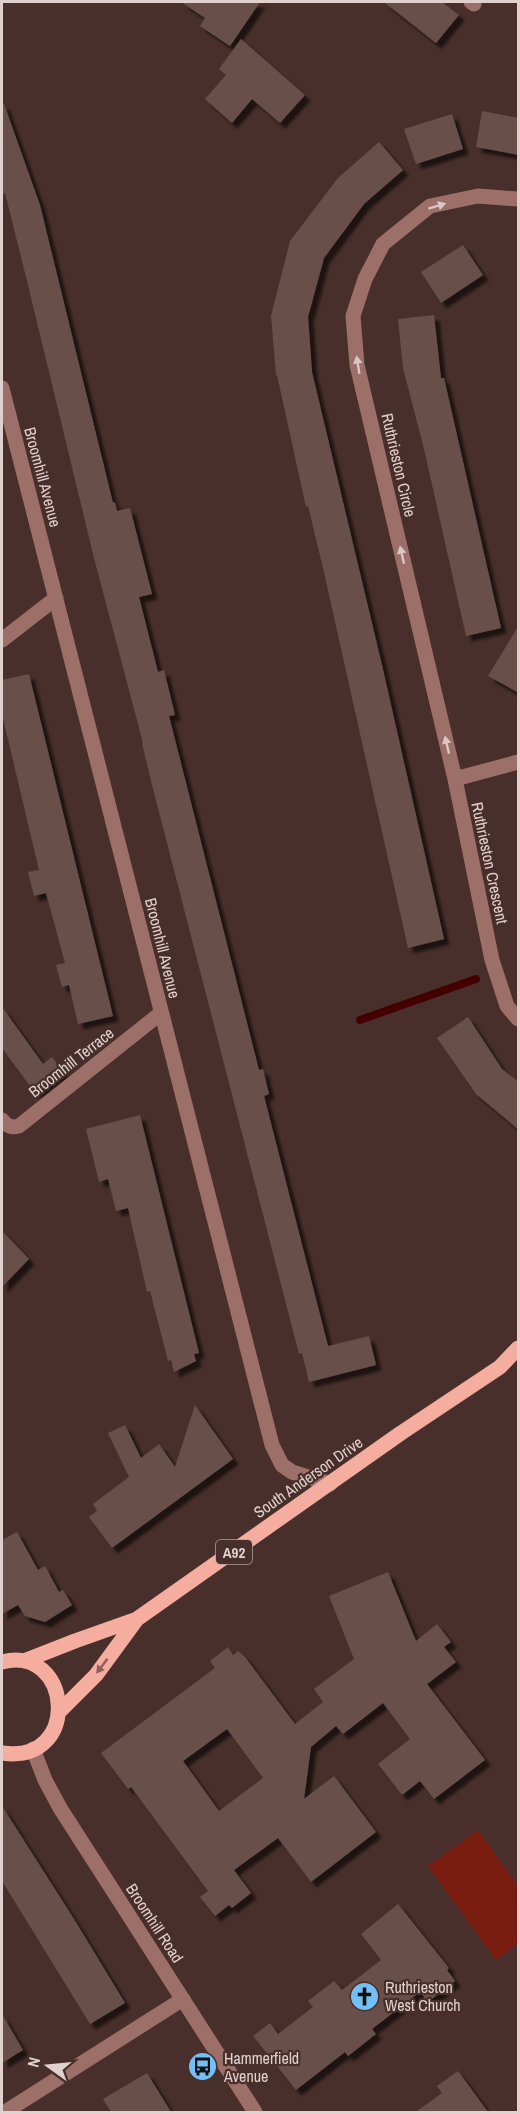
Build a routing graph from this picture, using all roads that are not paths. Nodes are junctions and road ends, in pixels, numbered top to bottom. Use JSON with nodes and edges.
{"nodes":[{"id":1,"x":519,"y":199,"type":"edge"},
{"id":2,"x":2,"y":388,"type":"edge"},
{"id":3,"x":56,"y":598,"type":"junction"},
{"id":4,"x":2,"y":640,"type":"edge"},
{"id":5,"x":519,"y":762,"type":"edge"},
{"id":6,"x":455,"y":779,"type":"junction"},
{"id":7,"x":161,"y":1013,"type":"junction"},
{"id":8,"x":519,"y":1018,"type":"edge"},
{"id":9,"x":2,"y":1120,"type":"edge"},
{"id":10,"x":519,"y":1348,"type":"edge"},
{"id":11,"x":519,"y":1361,"type":"edge"},
{"id":12,"x":500,"y":1367,"type":"junction"},
{"id":13,"x":330,"y":1484,"type":"junction"},
{"id":14,"x":137,"y":1619,"type":"junction"},
{"id":15,"x":24,"y":1661,"type":"junction"},
{"id":16,"x":2,"y":1662,"type":"edge"},
{"id":17,"x":59,"y":1712,"type":"junction"},
{"id":18,"x":33,"y":1749,"type":"junction"},
{"id":19,"x":2,"y":1752,"type":"edge"},
{"id":20,"x":183,"y":1999,"type":"junction"},
{"id":21,"x":5,"y":2112,"type":"edge"},
{"id":22,"x":255,"y":2112,"type":"edge"}],
"edges":[{"from":6,"to":1,"type":"street","name":"Ruthrieston Circle","one_way":true},
{"from":2,"to":3,"type":"street","name":"Broomhill Avenue"},
{"from":3,"to":4,"type":"street"},
{"from":3,"to":7,"type":"street","name":"Broomhill Avenue"},
{"from":5,"to":6,"type":"street"},
{"from":6,"to":8,"type":"street","name":"Ruthrieston Crescent"},
{"from":7,"to":9,"type":"street","name":"Broomhill Terrace"},
{"from":7,"to":13,"type":"street","name":"Broomhill Avenue"},
{"from":10,"to":12,"type":"main road","name":"South Anderson Drive","number":"A92"},
{"from":11,"to":12,"type":"main road","name":"South Anderson Drive","number":"A92"},
{"from":12,"to":13,"type":"main road","name":"South Anderson Drive","number":"A92"},
{"from":13,"to":14,"type":"main road","name":"South Anderson Drive","number":"A92"},
{"from":14,"to":15,"type":"main road","number":"A92"},
{"from":14,"to":17,"type":"main road","number":"A92","one_way":true},
{"from":15,"to":16,"type":"main road","number":"A92"},
{"from":15,"to":17,"type":"main road"},
{"from":17,"to":18,"type":"main road","number":"A92"},
{"from":18,"to":19,"type":"main road"},
{"from":18,"to":20,"type":"street","name":"Broomhill Road"},
{"from":20,"to":21,"type":"street"},
{"from":20,"to":22,"type":"street","name":"Broomhill Road"}]}
